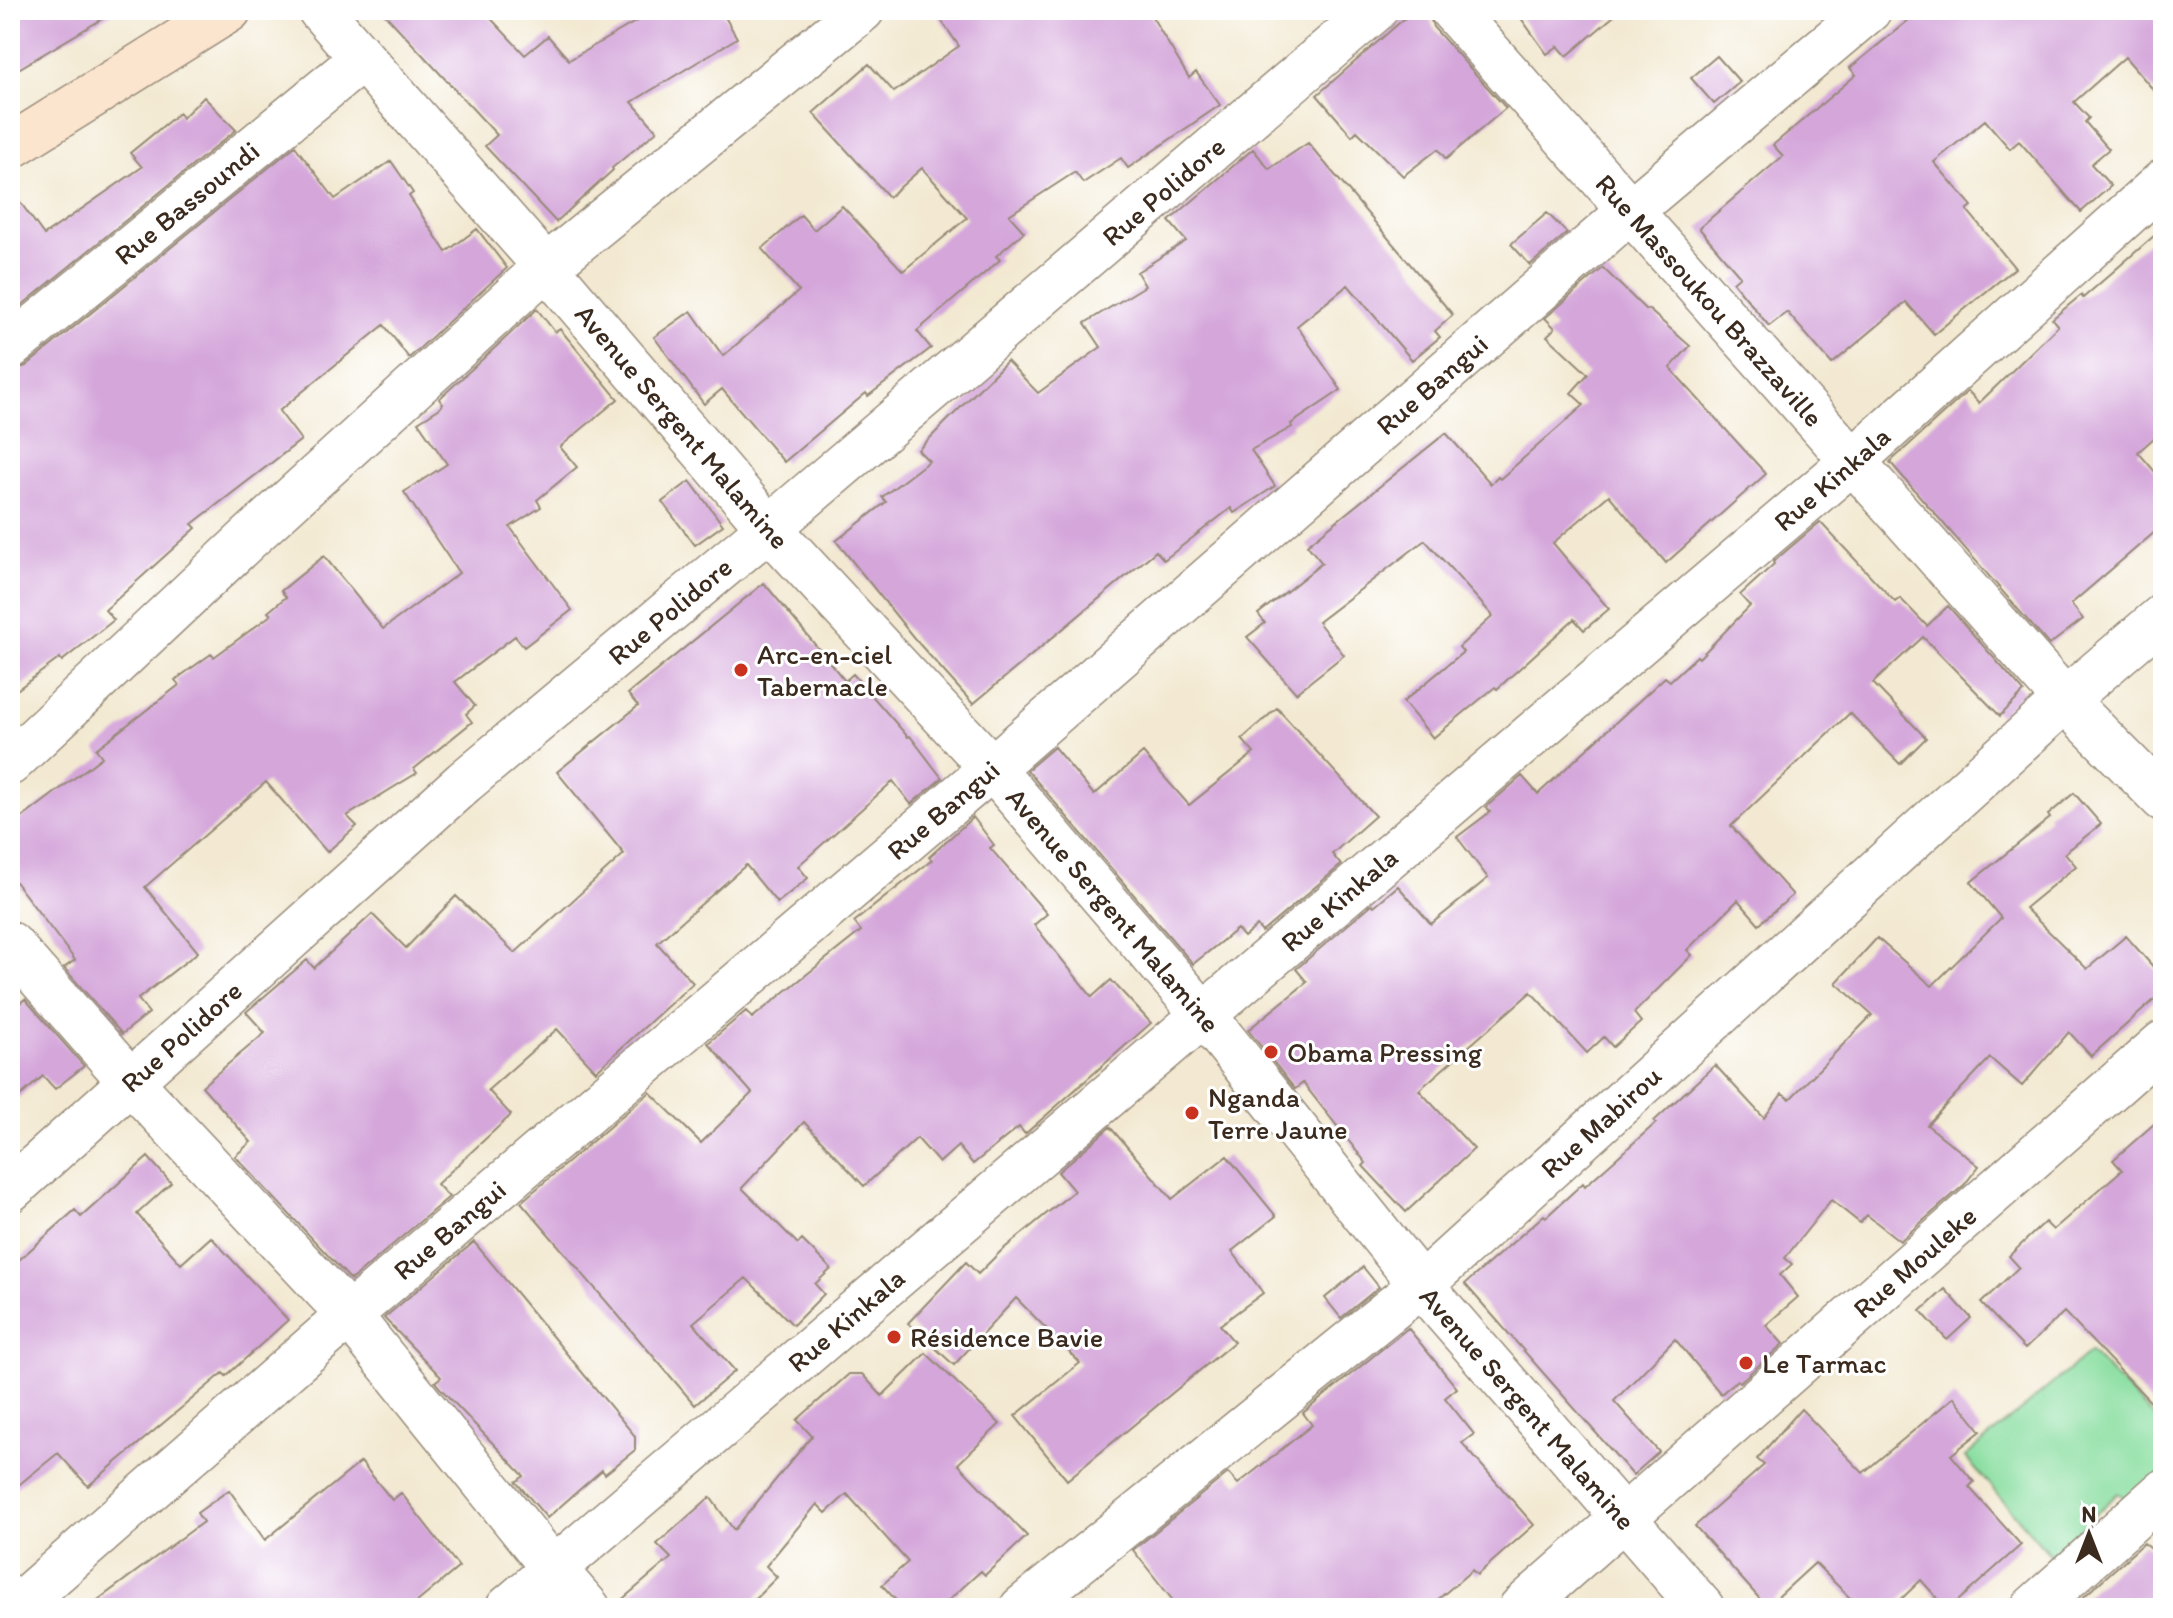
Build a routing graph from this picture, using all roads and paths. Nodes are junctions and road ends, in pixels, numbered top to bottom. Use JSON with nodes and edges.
{"nodes":[{"id":1,"x":229,"y":10,"type":"edge"},
{"id":2,"x":320,"y":10,"type":"edge"},
{"id":3,"x":862,"y":10,"type":"edge"},
{"id":4,"x":1375,"y":10,"type":"edge"},
{"id":5,"x":1452,"y":10,"type":"edge"},
{"id":6,"x":1869,"y":10,"type":"edge"},
{"id":7,"x":362,"y":59,"type":"junction"},
{"id":8,"x":10,"y":147,"type":"edge"},
{"id":9,"x":2163,"y":182,"type":"edge"},
{"id":10,"x":1629,"y":212,"type":"junction"},
{"id":11,"x":546,"y":267,"type":"junction"},
{"id":12,"x":10,"y":347,"type":"edge"},
{"id":13,"x":1853,"y":461,"type":"junction"},
{"id":14,"x":769,"y":528,"type":"junction"},
{"id":15,"x":2163,"y":616,"type":"edge"},
{"id":16,"x":2065,"y":700,"type":"junction"},
{"id":17,"x":10,"y":763,"type":"edge"},
{"id":18,"x":992,"y":768,"type":"junction"},
{"id":19,"x":2163,"y":799,"type":"edge"},
{"id":20,"x":10,"y":944,"type":"edge"},
{"id":21,"x":1203,"y":1014,"type":"junction"},
{"id":22,"x":2163,"y":1043,"type":"edge"},
{"id":23,"x":130,"y":1081,"type":"junction"},
{"id":24,"x":10,"y":1190,"type":"edge"},
{"id":25,"x":1421,"y":1285,"type":"junction"},
{"id":26,"x":349,"y":1315,"type":"junction"},
{"id":27,"x":2163,"y":1492,"type":"edge"},
{"id":28,"x":1626,"y":1518,"type":"junction"},
{"id":29,"x":553,"y":1568,"type":"junction"},
{"id":30,"x":15,"y":1608,"type":"edge"},
{"id":31,"x":508,"y":1608,"type":"edge"},
{"id":32,"x":588,"y":1608,"type":"edge"},
{"id":33,"x":1022,"y":1608,"type":"edge"},
{"id":34,"x":1521,"y":1608,"type":"edge"},
{"id":35,"x":1702,"y":1608,"type":"edge"},
{"id":36,"x":2033,"y":1608,"type":"edge"}],
"edges":[{"from":1,"to":8,"type":"street"},
{"from":2,"to":7,"type":"street","name":"Avenue Sergent Malamine"},
{"from":3,"to":11,"type":"street"},
{"from":4,"to":14,"type":"street","name":"Rue Polidore"},
{"from":5,"to":10,"type":"street","name":"Rue Massoukou Brazzaville"},
{"from":6,"to":10,"type":"street","name":"Rue Bangui"},
{"from":7,"to":11,"type":"street","name":"Avenue Sergent Malamine"},
{"from":7,"to":12,"type":"street","name":"Rue Bassoundi"},
{"from":9,"to":13,"type":"street","name":"Rue Kinkala"},
{"from":10,"to":13,"type":"street","name":"Rue Massoukou Brazzaville"},
{"from":10,"to":18,"type":"street","name":"Rue Bangui"},
{"from":11,"to":14,"type":"street","name":"Avenue Sergent Malamine"},
{"from":11,"to":17,"type":"street"},
{"from":13,"to":16,"type":"street","name":"Rue Massoukou Brazzaville"},
{"from":13,"to":21,"type":"street","name":"Rue Kinkala"},
{"from":14,"to":18,"type":"street","name":"Avenue Sergent Malamine"},
{"from":14,"to":23,"type":"street","name":"Rue Polidore"},
{"from":15,"to":16,"type":"street","name":"Rue Mabirou"},
{"from":16,"to":19,"type":"street","name":"Rue Massoukou Brazzaville"},
{"from":16,"to":25,"type":"street","name":"Rue Mabirou"},
{"from":18,"to":21,"type":"street","name":"Avenue Sergent Malamine"},
{"from":18,"to":26,"type":"street","name":"Rue Bangui"},
{"from":20,"to":23,"type":"street"},
{"from":21,"to":25,"type":"street","name":"Avenue Sergent Malamine"},
{"from":21,"to":29,"type":"street","name":"Rue Kinkala"},
{"from":22,"to":28,"type":"street","name":"Rue Mouleke"},
{"from":23,"to":24,"type":"street","name":"Rue Polidore"},
{"from":23,"to":26,"type":"street"},
{"from":25,"to":28,"type":"street","name":"Avenue Sergent Malamine"},
{"from":25,"to":33,"type":"street","name":"Rue Mabirou"},
{"from":26,"to":29,"type":"street"},
{"from":26,"to":30,"type":"street","name":"Rue Bangui"},
{"from":27,"to":36,"type":"street"},
{"from":28,"to":34,"type":"street","name":"Rue Mouleke"},
{"from":28,"to":35,"type":"street","name":"Avenue Sergent Malamine"},
{"from":29,"to":31,"type":"street","name":"Rue Kinkala"},
{"from":29,"to":32,"type":"street"}]}
